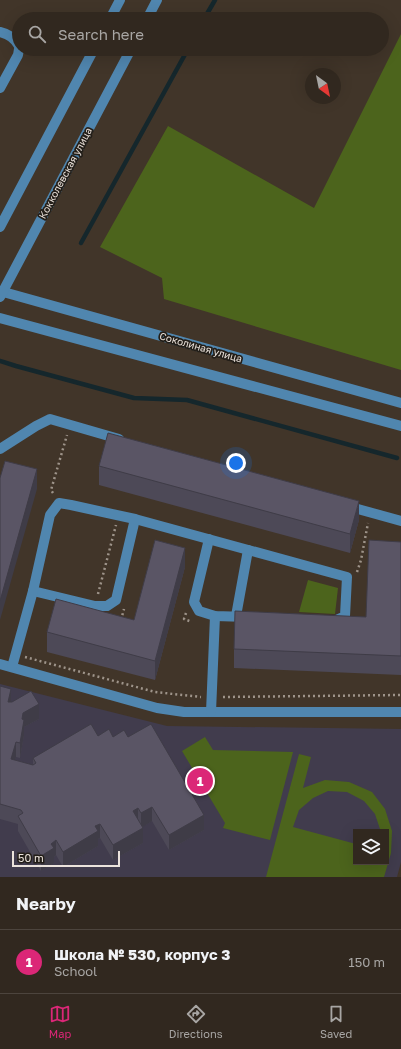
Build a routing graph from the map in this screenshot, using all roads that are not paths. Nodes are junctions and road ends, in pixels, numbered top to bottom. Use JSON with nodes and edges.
{"nodes":[{"id":1,"x":120,"y":0,"type":"edge"},
{"id":2,"x":157,"y":0,"type":"edge"},
{"id":3,"x":114,"y":12,"type":"edge"},
{"id":4,"x":150,"y":12,"type":"edge"},
{"id":5,"x":0,"y":32,"type":"edge"},
{"id":6,"x":12,"y":37,"type":"edge"},
{"id":7,"x":18,"y":56,"type":"edge"},
{"id":8,"x":90,"y":56,"type":"edge"},
{"id":9,"x":127,"y":56,"type":"edge"},
{"id":10,"x":0,"y":88,"type":"edge"},
{"id":11,"x":0,"y":227,"type":"edge"},
{"id":12,"x":1,"y":294,"type":"edge"},
{"id":13,"x":0,"y":318,"type":"edge"},
{"id":14,"x":401,"y":403,"type":"edge"},
{"id":15,"x":401,"y":426,"type":"edge"},
{"id":16,"x":131,"y":442,"type":"edge"},
{"id":17,"x":0,"y":449,"type":"edge"},
{"id":18,"x":337,"y":503,"type":"edge"},
{"id":19,"x":135,"y":519,"type":"junction"},
{"id":20,"x":401,"y":521,"type":"edge"},
{"id":21,"x":209,"y":539,"type":"junction"},
{"id":22,"x":248,"y":550,"type":"junction"},
{"id":23,"x":33,"y":590,"type":"junction"},
{"id":24,"x":215,"y":616,"type":"junction"},
{"id":25,"x":236,"y":616,"type":"junction"},
{"id":26,"x":258,"y":618,"type":"edge"},
{"id":27,"x":326,"y":621,"type":"edge"},
{"id":28,"x":0,"y":664,"type":"edge"},
{"id":29,"x":12,"y":667,"type":"junction"},
{"id":30,"x":211,"y":712,"type":"junction"},
{"id":31,"x":401,"y":712,"type":"edge"}],
"edges":[{"from":1,"to":3,"type":"street"},
{"from":2,"to":4,"type":"street"},
{"from":5,"to":6,"type":"street"},
{"from":7,"to":10,"type":"street"},
{"from":8,"to":11,"type":"street"},
{"from":9,"to":12,"type":"street","name":"Кокколевская улица"},
{"from":12,"to":14,"type":"street","name":"Соколиная улица"},
{"from":13,"to":15,"type":"street"},
{"from":16,"to":17,"type":"street"},
{"from":18,"to":20,"type":"street"},
{"from":19,"to":21,"type":"street"},
{"from":19,"to":23,"type":"street"},
{"from":19,"to":23,"type":"street"},
{"from":21,"to":22,"type":"street"},
{"from":21,"to":24,"type":"street"},
{"from":22,"to":25,"type":"street"},
{"from":22,"to":27,"type":"street"},
{"from":23,"to":29,"type":"street"},
{"from":24,"to":25,"type":"street"},
{"from":24,"to":30,"type":"street"},
{"from":25,"to":26,"type":"street"},
{"from":28,"to":29,"type":"street"},
{"from":29,"to":30,"type":"street"},
{"from":30,"to":31,"type":"street"}]}
